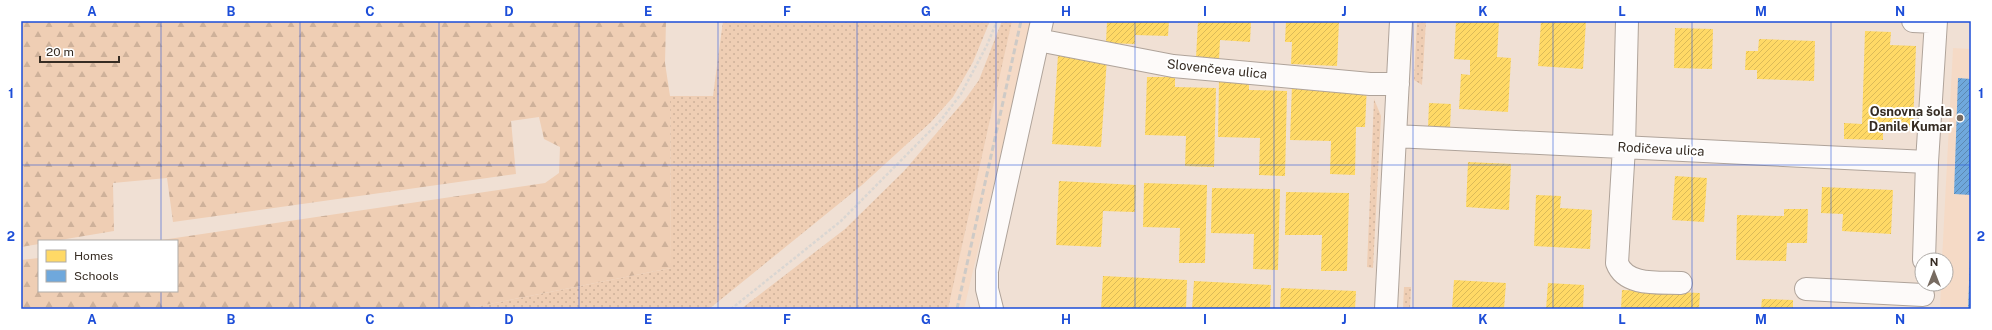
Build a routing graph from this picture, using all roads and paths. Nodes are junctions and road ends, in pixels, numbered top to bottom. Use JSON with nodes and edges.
{"nodes":[{"id":1,"x":997,"y":21,"type":"edge"},
{"id":2,"x":1401,"y":21,"type":"edge"},
{"id":3,"x":1627,"y":21,"type":"edge"},
{"id":4,"x":1913,"y":21,"type":"edge"},
{"id":5,"x":1936,"y":22,"type":"edge"},
{"id":6,"x":1040,"y":30,"type":"edge"},
{"id":7,"x":1398,"y":84,"type":"junction"},
{"id":8,"x":1395,"y":136,"type":"junction"},
{"id":9,"x":1624,"y":147,"type":"junction"},
{"id":10,"x":1927,"y":162,"type":"junction"},
{"id":11,"x":1924,"y":252,"type":"edge"},
{"id":12,"x":1681,"y":283,"type":"dead end"},
{"id":13,"x":1806,"y":289,"type":"dead end"},
{"id":14,"x":1923,"y":296,"type":"edge"},
{"id":15,"x":731,"y":309,"type":"edge"},
{"id":16,"x":992,"y":309,"type":"edge"},
{"id":17,"x":1386,"y":309,"type":"edge"}],
"edges":[{"from":1,"to":15,"type":"path"},
{"from":2,"to":7,"type":"street"},
{"from":3,"to":9,"type":"street"},
{"from":4,"to":5,"type":"street"},
{"from":5,"to":10,"type":"street"},
{"from":6,"to":7,"type":"street","name":"Slovenčeva ulica"},
{"from":6,"to":16,"type":"street","name":"Slovenčeva ulica"},
{"from":7,"to":8,"type":"street"},
{"from":8,"to":9,"type":"street","name":"Rodičeva ulica"},
{"from":8,"to":17,"type":"street"},
{"from":9,"to":10,"type":"street","name":"Rodičeva ulica"},
{"from":9,"to":12,"type":"street"},
{"from":10,"to":11,"type":"street"},
{"from":13,"to":14,"type":"street"}]}
